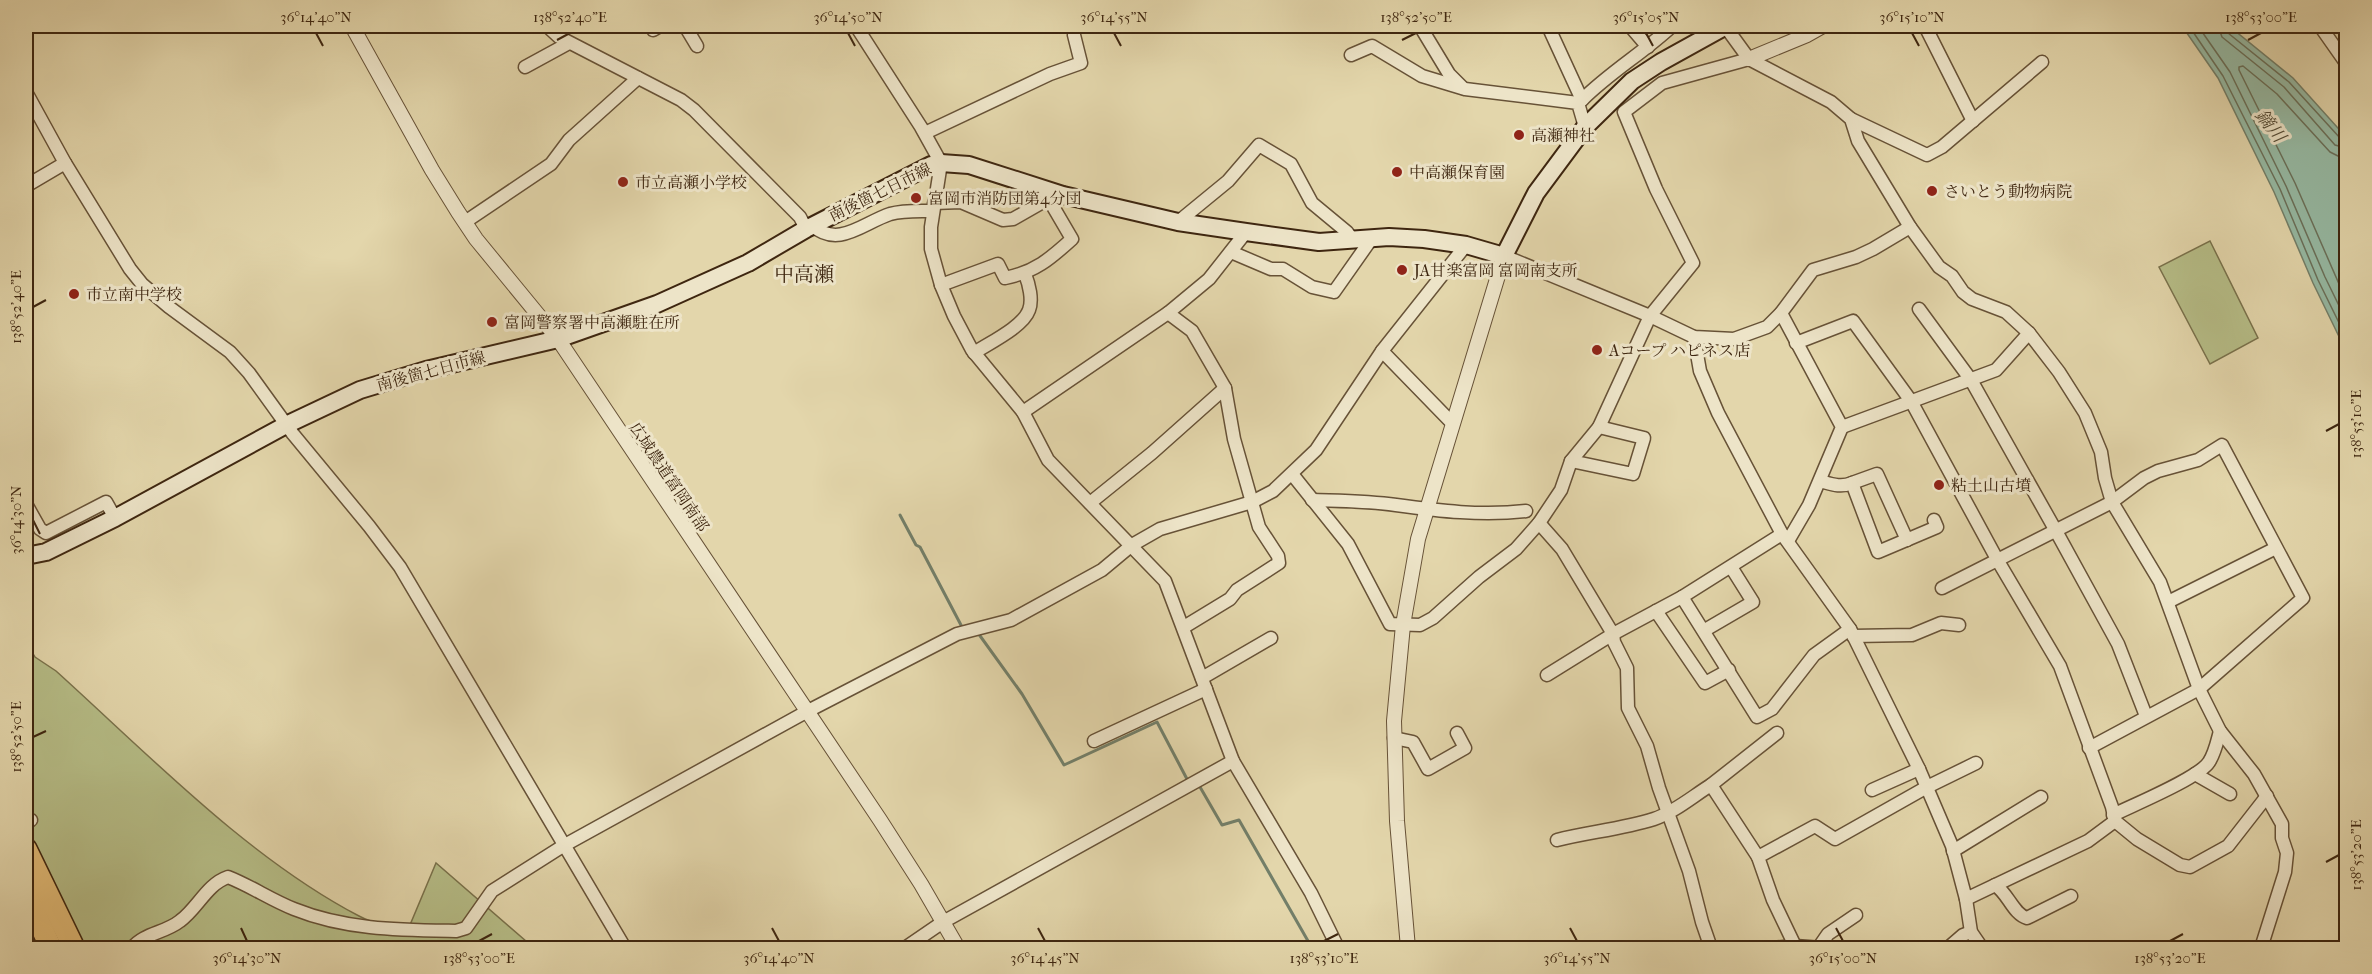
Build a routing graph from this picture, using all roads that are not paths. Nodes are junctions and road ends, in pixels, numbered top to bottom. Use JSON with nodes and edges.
{"nodes":[{"id":1,"x":352,"y":26,"type":"edge"},
{"id":2,"x":547,"y":26,"type":"edge"},
{"id":3,"x":651,"y":26,"type":"edge"},
{"id":4,"x":660,"y":26,"type":"edge"},
{"id":5,"x":685,"y":26,"type":"edge"},
{"id":6,"x":856,"y":26,"type":"edge"},
{"id":7,"x":1420,"y":26,"type":"edge"},
{"id":8,"x":1548,"y":26,"type":"edge"},
{"id":9,"x":1630,"y":26,"type":"edge"},
{"id":10,"x":1672,"y":26,"type":"edge"},
{"id":11,"x":1726,"y":26,"type":"edge"},
{"id":12,"x":1823,"y":26,"type":"edge"},
{"id":13,"x":1925,"y":26,"type":"edge"},
{"id":14,"x":2320,"y":26,"type":"edge"},
{"id":15,"x":1074,"y":35,"type":"dead end"},
{"id":16,"x":569,"y":43,"type":"junction"},
{"id":17,"x":697,"y":46,"type":"dead end"},
{"id":18,"x":1648,"y":47,"type":"junction"},
{"id":19,"x":1351,"y":55,"type":"dead end"},
{"id":20,"x":1749,"y":59,"type":"junction"},
{"id":21,"x":2042,"y":62,"type":"dead end"},
{"id":22,"x":2346,"y":63,"type":"edge"},
{"id":23,"x":525,"y":67,"type":"dead end"},
{"id":24,"x":638,"y":78,"type":"junction"},
{"id":25,"x":1465,"y":89,"type":"junction"},
{"id":26,"x":26,"y":92,"type":"edge"},
{"id":27,"x":1580,"y":102,"type":"junction"},
{"id":28,"x":1851,"y":119,"type":"junction"},
{"id":29,"x":1973,"y":121,"type":"junction"},
{"id":30,"x":1585,"y":127,"type":"junction"},
{"id":31,"x":925,"y":133,"type":"junction"},
{"id":32,"x":65,"y":163,"type":"junction"},
{"id":33,"x":941,"y":163,"type":"junction"},
{"id":34,"x":26,"y":186,"type":"edge"},
{"id":35,"x":1052,"y":196,"type":"junction"},
{"id":36,"x":934,"y":207,"type":"junction"},
{"id":37,"x":465,"y":222,"type":"junction"},
{"id":38,"x":1178,"y":222,"type":"junction"},
{"id":39,"x":1910,"y":226,"type":"junction"},
{"id":40,"x":809,"y":227,"type":"junction"},
{"id":41,"x":1246,"y":232,"type":"junction"},
{"id":42,"x":1372,"y":238,"type":"junction"},
{"id":43,"x":1352,"y":239,"type":"junction"},
{"id":44,"x":1466,"y":245,"type":"junction"},
{"id":45,"x":1231,"y":252,"type":"junction"},
{"id":46,"x":1504,"y":256,"type":"junction"},
{"id":47,"x":1025,"y":274,"type":"junction"},
{"id":48,"x":941,"y":285,"type":"junction"},
{"id":49,"x":1919,"y":309,"type":"dead end"},
{"id":50,"x":1168,"y":313,"type":"junction"},
{"id":51,"x":1781,"y":313,"type":"junction"},
{"id":52,"x":1650,"y":316,"type":"junction"},
{"id":53,"x":2029,"y":333,"type":"junction"},
{"id":54,"x":1694,"y":337,"type":"junction"},
{"id":55,"x":558,"y":339,"type":"junction"},
{"id":56,"x":1796,"y":343,"type":"junction"},
{"id":57,"x":1382,"y":351,"type":"junction"},
{"id":58,"x":974,"y":353,"type":"junction"},
{"id":59,"x":1971,"y":380,"type":"junction"},
{"id":60,"x":1225,"y":388,"type":"junction"},
{"id":61,"x":1911,"y":401,"type":"junction"},
{"id":62,"x":1023,"y":412,"type":"junction"},
{"id":63,"x":1453,"y":424,"type":"junction"},
{"id":64,"x":286,"y":425,"type":"junction"},
{"id":65,"x":1599,"y":427,"type":"junction"},
{"id":66,"x":1842,"y":427,"type":"junction"},
{"id":67,"x":1571,"y":461,"type":"junction"},
{"id":68,"x":1292,"y":474,"type":"junction"},
{"id":69,"x":1820,"y":481,"type":"junction"},
{"id":70,"x":1852,"y":483,"type":"junction"},
{"id":71,"x":1312,"y":500,"type":"junction"},
{"id":72,"x":1252,"y":502,"type":"junction"},
{"id":73,"x":2112,"y":502,"type":"junction"},
{"id":74,"x":1090,"y":503,"type":"junction"},
{"id":75,"x":26,"y":504,"type":"edge"},
{"id":76,"x":1426,"y":511,"type":"junction"},
{"id":77,"x":1526,"y":511,"type":"dead end"},
{"id":78,"x":115,"y":518,"type":"junction"},
{"id":79,"x":1934,"y":520,"type":"dead end"},
{"id":80,"x":1539,"y":523,"type":"junction"},
{"id":81,"x":2056,"y":531,"type":"junction"},
{"id":82,"x":1785,"y":538,"type":"junction"},
{"id":83,"x":1907,"y":540,"type":"junction"},
{"id":84,"x":1132,"y":545,"type":"junction"},
{"id":85,"x":2276,"y":548,"type":"junction"},
{"id":86,"x":26,"y":556,"type":"edge"},
{"id":87,"x":1998,"y":561,"type":"junction"},
{"id":88,"x":1731,"y":567,"type":"junction"},
{"id":89,"x":1942,"y":588,"type":"dead end"},
{"id":90,"x":1682,"y":597,"type":"junction"},
{"id":91,"x":2168,"y":602,"type":"junction"},
{"id":92,"x":1656,"y":611,"type":"junction"},
{"id":93,"x":1403,"y":625,"type":"junction"},
{"id":94,"x":1959,"y":626,"type":"dead end"},
{"id":95,"x":1184,"y":627,"type":"junction"},
{"id":96,"x":1705,"y":630,"type":"junction"},
{"id":97,"x":1851,"y":633,"type":"junction"},
{"id":98,"x":1612,"y":634,"type":"junction"},
{"id":99,"x":1271,"y":638,"type":"dead end"},
{"id":100,"x":1729,"y":670,"type":"junction"},
{"id":101,"x":1547,"y":675,"type":"dead end"},
{"id":102,"x":1204,"y":684,"type":"junction"},
{"id":103,"x":2199,"y":689,"type":"junction"},
{"id":104,"x":806,"y":712,"type":"junction"},
{"id":105,"x":2146,"y":716,"type":"junction"},
{"id":106,"x":2220,"y":731,"type":"junction"},
{"id":107,"x":1457,"y":733,"type":"dead end"},
{"id":108,"x":1776,"y":733,"type":"dead end"},
{"id":109,"x":1394,"y":738,"type":"junction"},
{"id":110,"x":1094,"y":741,"type":"dead end"},
{"id":111,"x":2089,"y":747,"type":"junction"},
{"id":112,"x":1233,"y":761,"type":"junction"},
{"id":113,"x":1976,"y":763,"type":"dead end"},
{"id":114,"x":1919,"y":769,"type":"junction"},
{"id":115,"x":2195,"y":774,"type":"junction"},
{"id":116,"x":1711,"y":785,"type":"junction"},
{"id":117,"x":1927,"y":787,"type":"junction"},
{"id":118,"x":1872,"y":790,"type":"dead end"},
{"id":119,"x":2230,"y":794,"type":"dead end"},
{"id":120,"x":2267,"y":796,"type":"junction"},
{"id":121,"x":2042,"y":797,"type":"dead end"},
{"id":122,"x":1668,"y":813,"type":"junction"},
{"id":123,"x":2114,"y":818,"type":"junction"},
{"id":124,"x":1557,"y":840,"type":"dead end"},
{"id":125,"x":563,"y":846,"type":"junction"},
{"id":126,"x":26,"y":849,"type":"edge"},
{"id":127,"x":1953,"y":851,"type":"junction"},
{"id":128,"x":1758,"y":857,"type":"junction"},
{"id":129,"x":1995,"y":885,"type":"junction"},
{"id":130,"x":26,"y":894,"type":"edge"},
{"id":131,"x":2071,"y":896,"type":"dead end"},
{"id":132,"x":1966,"y":899,"type":"junction"},
{"id":133,"x":1856,"y":915,"type":"dead end"},
{"id":134,"x":943,"y":922,"type":"junction"},
{"id":135,"x":1971,"y":932,"type":"junction"},
{"id":136,"x":1795,"y":946,"type":"junction"},
{"id":137,"x":51,"y":948,"type":"edge"},
{"id":138,"x":74,"y":948,"type":"edge"},
{"id":139,"x":132,"y":948,"type":"edge"},
{"id":140,"x":625,"y":948,"type":"edge"},
{"id":141,"x":905,"y":948,"type":"edge"},
{"id":142,"x":958,"y":948,"type":"edge"},
{"id":143,"x":1338,"y":948,"type":"edge"},
{"id":144,"x":1408,"y":948,"type":"edge"},
{"id":145,"x":1711,"y":948,"type":"edge"},
{"id":146,"x":1771,"y":948,"type":"edge"},
{"id":147,"x":1821,"y":948,"type":"edge"},
{"id":148,"x":1948,"y":948,"type":"edge"},
{"id":149,"x":1982,"y":948,"type":"edge"},
{"id":150,"x":2261,"y":948,"type":"edge"}],
"edges":[{"from":1,"to":37,"type":"street","name":"広域農道富岡南部"},
{"from":2,"to":16,"type":"street"},
{"from":3,"to":4,"type":"street"},
{"from":5,"to":17,"type":"street"},
{"from":6,"to":31,"type":"street"},
{"from":7,"to":25,"type":"street"},
{"from":8,"to":27,"type":"street"},
{"from":9,"to":18,"type":"street"},
{"from":10,"to":18,"type":"street"},
{"from":11,"to":20,"type":"street"},
{"from":11,"to":30,"type":"main road"},
{"from":12,"to":20,"type":"street"},
{"from":13,"to":29,"type":"street"},
{"from":14,"to":22,"type":"street"},
{"from":15,"to":31,"type":"street"},
{"from":16,"to":23,"type":"street"},
{"from":16,"to":24,"type":"street"},
{"from":18,"to":27,"type":"street"},
{"from":19,"to":25,"type":"street"},
{"from":20,"to":28,"type":"street"},
{"from":20,"to":52,"type":"street"},
{"from":21,"to":29,"type":"street"},
{"from":24,"to":37,"type":"street"},
{"from":24,"to":40,"type":"street"},
{"from":25,"to":27,"type":"street"},
{"from":26,"to":32,"type":"street"},
{"from":27,"to":30,"type":"street"},
{"from":28,"to":29,"type":"street"},
{"from":28,"to":39,"type":"street"},
{"from":30,"to":46,"type":"main road"},
{"from":31,"to":33,"type":"street"},
{"from":32,"to":34,"type":"street"},
{"from":32,"to":64,"type":"street"},
{"from":33,"to":35,"type":"main road","name":"南後箇七日市線"},
{"from":33,"to":36,"type":"street"},
{"from":33,"to":40,"type":"main road","name":"南後箇七日市線"},
{"from":35,"to":36,"type":"street"},
{"from":35,"to":38,"type":"main road","name":"南後箇七日市線"},
{"from":35,"to":47,"type":"street"},
{"from":36,"to":40,"type":"street"},
{"from":36,"to":48,"type":"street"},
{"from":37,"to":55,"type":"street","name":"広域農道富岡南部"},
{"from":38,"to":41,"type":"main road","name":"南後箇七日市線"},
{"from":38,"to":43,"type":"street"},
{"from":39,"to":51,"type":"street"},
{"from":39,"to":53,"type":"street"},
{"from":40,"to":55,"type":"main road","name":"南後箇七日市線"},
{"from":41,"to":43,"type":"main road","name":"南後箇七日市線"},
{"from":41,"to":45,"type":"street"},
{"from":42,"to":43,"type":"main road","name":"南後箇七日市線"},
{"from":42,"to":44,"type":"main road","name":"南後箇七日市線"},
{"from":42,"to":45,"type":"street"},
{"from":44,"to":46,"type":"main road","name":"南後箇七日市線"},
{"from":44,"to":57,"type":"street"},
{"from":45,"to":50,"type":"street"},
{"from":46,"to":52,"type":"street"},
{"from":46,"to":63,"type":"street"},
{"from":47,"to":48,"type":"street"},
{"from":47,"to":58,"type":"street"},
{"from":48,"to":58,"type":"street"},
{"from":49,"to":59,"type":"street"},
{"from":50,"to":60,"type":"street"},
{"from":50,"to":62,"type":"street"},
{"from":51,"to":54,"type":"street"},
{"from":51,"to":56,"type":"street"},
{"from":52,"to":54,"type":"street"},
{"from":52,"to":65,"type":"street"},
{"from":53,"to":59,"type":"street"},
{"from":53,"to":73,"type":"street"},
{"from":54,"to":82,"type":"street"},
{"from":55,"to":64,"type":"main road","name":"南後箇七日市線"},
{"from":55,"to":104,"type":"street","name":"広域農道富岡南部"},
{"from":56,"to":61,"type":"street"},
{"from":56,"to":66,"type":"street"},
{"from":57,"to":63,"type":"street"},
{"from":57,"to":68,"type":"street"},
{"from":58,"to":62,"type":"street"},
{"from":59,"to":61,"type":"street"},
{"from":59,"to":81,"type":"street"},
{"from":60,"to":72,"type":"street"},
{"from":60,"to":74,"type":"street"},
{"from":61,"to":66,"type":"street"},
{"from":61,"to":87,"type":"street"},
{"from":62,"to":74,"type":"street"},
{"from":63,"to":76,"type":"street"},
{"from":64,"to":78,"type":"main road","name":"南後箇七日市線"},
{"from":64,"to":125,"type":"street"},
{"from":65,"to":67,"type":"street"},
{"from":65,"to":67,"type":"street"},
{"from":66,"to":69,"type":"street"},
{"from":67,"to":80,"type":"street"},
{"from":68,"to":71,"type":"street"},
{"from":68,"to":72,"type":"street"},
{"from":69,"to":70,"type":"street"},
{"from":69,"to":82,"type":"street"},
{"from":70,"to":83,"type":"street"},
{"from":70,"to":83,"type":"street"},
{"from":71,"to":76,"type":"street"},
{"from":71,"to":93,"type":"street"},
{"from":72,"to":84,"type":"street"},
{"from":72,"to":95,"type":"street"},
{"from":73,"to":81,"type":"street"},
{"from":73,"to":85,"type":"street"},
{"from":73,"to":91,"type":"street"},
{"from":74,"to":84,"type":"street"},
{"from":75,"to":78,"type":"street"},
{"from":76,"to":77,"type":"street"},
{"from":76,"to":93,"type":"street"},
{"from":78,"to":86,"type":"main road","name":"南後箇七日市線"},
{"from":79,"to":83,"type":"street"},
{"from":80,"to":93,"type":"street"},
{"from":80,"to":98,"type":"street"},
{"from":81,"to":87,"type":"street"},
{"from":81,"to":105,"type":"street"},
{"from":82,"to":88,"type":"street"},
{"from":82,"to":97,"type":"street"},
{"from":84,"to":95,"type":"street"},
{"from":84,"to":104,"type":"street"},
{"from":85,"to":91,"type":"street"},
{"from":85,"to":103,"type":"street"},
{"from":87,"to":89,"type":"street"},
{"from":87,"to":111,"type":"street"},
{"from":88,"to":90,"type":"street"},
{"from":88,"to":96,"type":"street"},
{"from":90,"to":92,"type":"street"},
{"from":90,"to":96,"type":"street"},
{"from":91,"to":103,"type":"street"},
{"from":92,"to":98,"type":"street"},
{"from":92,"to":100,"type":"street"},
{"from":93,"to":109,"type":"street"},
{"from":94,"to":97,"type":"street"},
{"from":95,"to":102,"type":"street"},
{"from":96,"to":100,"type":"street"},
{"from":97,"to":100,"type":"street"},
{"from":97,"to":114,"type":"street"},
{"from":98,"to":101,"type":"street"},
{"from":98,"to":122,"type":"street"},
{"from":99,"to":102,"type":"street"},
{"from":102,"to":110,"type":"street"},
{"from":102,"to":112,"type":"street"},
{"from":103,"to":105,"type":"street"},
{"from":103,"to":106,"type":"street"},
{"from":104,"to":125,"type":"street"},
{"from":104,"to":134,"type":"street","name":"広域農道富岡南部"},
{"from":105,"to":111,"type":"street"},
{"from":106,"to":115,"type":"street"},
{"from":106,"to":120,"type":"street"},
{"from":107,"to":109,"type":"street"},
{"from":108,"to":116,"type":"street"},
{"from":109,"to":144,"type":"street"},
{"from":111,"to":123,"type":"street"},
{"from":112,"to":134,"type":"street"},
{"from":112,"to":143,"type":"street"},
{"from":113,"to":117,"type":"street"},
{"from":114,"to":117,"type":"street"},
{"from":114,"to":118,"type":"street"},
{"from":115,"to":119,"type":"street"},
{"from":115,"to":123,"type":"street"},
{"from":116,"to":122,"type":"street"},
{"from":116,"to":128,"type":"street"},
{"from":117,"to":127,"type":"street"},
{"from":117,"to":128,"type":"street"},
{"from":120,"to":123,"type":"street"},
{"from":120,"to":150,"type":"street"},
{"from":121,"to":127,"type":"street"},
{"from":122,"to":124,"type":"street"},
{"from":122,"to":145,"type":"street"},
{"from":123,"to":129,"type":"street"},
{"from":125,"to":139,"type":"street"},
{"from":125,"to":140,"type":"street"},
{"from":126,"to":138,"type":"highway"},
{"from":127,"to":132,"type":"street"},
{"from":128,"to":136,"type":"street"},
{"from":129,"to":131,"type":"street"},
{"from":129,"to":132,"type":"street"},
{"from":130,"to":137,"type":"highway"},
{"from":132,"to":135,"type":"street"},
{"from":133,"to":147,"type":"street"},
{"from":134,"to":141,"type":"street"},
{"from":134,"to":142,"type":"street","name":"広域農道富岡南部"},
{"from":135,"to":148,"type":"street"},
{"from":135,"to":149,"type":"street"},
{"from":136,"to":146,"type":"street"},
{"from":136,"to":147,"type":"street"}]}
